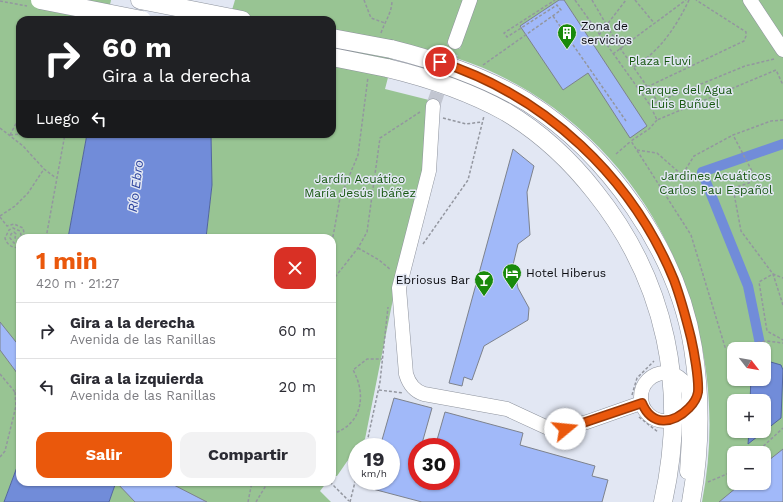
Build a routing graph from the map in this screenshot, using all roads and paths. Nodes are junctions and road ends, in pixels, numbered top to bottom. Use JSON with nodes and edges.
{"nodes":[{"id":1,"x":40,"y":0,"type":"edge"},
{"id":2,"x":140,"y":0,"type":"edge"},
{"id":3,"x":364,"y":0,"type":"edge"},
{"id":4,"x":470,"y":0,"type":"edge"},
{"id":5,"x":555,"y":0,"type":"edge"},
{"id":6,"x":575,"y":0,"type":"edge"},
{"id":7,"x":592,"y":0,"type":"edge"},
{"id":8,"x":626,"y":0,"type":"edge"},
{"id":9,"x":635,"y":0,"type":"edge"},
{"id":10,"x":686,"y":0,"type":"edge"},
{"id":11,"x":689,"y":0,"type":"edge"},
{"id":12,"x":696,"y":0,"type":"edge"},
{"id":13,"x":750,"y":0,"type":"edge"},
{"id":14,"x":122,"y":16,"type":"edge"},
{"id":15,"x":222,"y":16,"type":"edge"},
{"id":16,"x":553,"y":16,"type":"junction"},
{"id":17,"x":385,"y":23,"type":"dead end"},
{"id":18,"x":654,"y":23,"type":"junction"},
{"id":19,"x":607,"y":25,"type":"junction"},
{"id":20,"x":599,"y":35,"type":"junction"},
{"id":21,"x":336,"y":39,"type":"edge"},
{"id":22,"x":456,"y":42,"type":"tunnel mouth"},
{"id":23,"x":620,"y":48,"type":"junction"},
{"id":24,"x":613,"y":54,"type":"junction"},
{"id":25,"x":781,"y":54,"type":"edge"},
{"id":26,"x":336,"y":58,"type":"edge"},
{"id":27,"x":480,"y":67,"type":"dead end"},
{"id":28,"x":634,"y":68,"type":"junction"},
{"id":29,"x":783,"y":85,"type":"edge"},
{"id":30,"x":647,"y":87,"type":"junction"},
{"id":31,"x":658,"y":102,"type":"junction"},
{"id":32,"x":650,"y":105,"type":"junction"},
{"id":33,"x":432,"y":110,"type":"junction"},
{"id":34,"x":485,"y":113,"type":"dead end"},
{"id":35,"x":657,"y":120,"type":"junction"},
{"id":36,"x":783,"y":120,"type":"edge"},
{"id":37,"x":626,"y":121,"type":"dead end"},
{"id":38,"x":482,"y":122,"type":"junction"},
{"id":39,"x":16,"y":124,"type":"edge"},
{"id":40,"x":0,"y":128,"type":"edge"},
{"id":41,"x":360,"y":129,"type":"dead end"},
{"id":42,"x":16,"y":134,"type":"edge"},
{"id":43,"x":10,"y":135,"type":"junction"},
{"id":44,"x":733,"y":135,"type":"junction"},
{"id":45,"x":64,"y":138,"type":"edge"},
{"id":46,"x":631,"y":141,"type":"junction"},
{"id":47,"x":637,"y":150,"type":"junction"},
{"id":48,"x":616,"y":154,"type":"dead end"},
{"id":49,"x":44,"y":169,"type":"junction"},
{"id":50,"x":56,"y":178,"type":"junction"},
{"id":51,"x":0,"y":217,"type":"edge"},
{"id":52,"x":16,"y":234,"type":"edge"},
{"id":53,"x":21,"y":234,"type":"edge"},
{"id":54,"x":24,"y":234,"type":"edge"},
{"id":55,"x":47,"y":234,"type":"edge"},
{"id":56,"x":333,"y":234,"type":"edge"},
{"id":57,"x":16,"y":243,"type":"edge"},
{"id":58,"x":420,"y":247,"type":"dead end"},
{"id":59,"x":16,"y":248,"type":"edge"},
{"id":60,"x":358,"y":248,"type":"junction"},
{"id":61,"x":392,"y":271,"type":"dead end"},
{"id":62,"x":773,"y":274,"type":"junction"},
{"id":63,"x":336,"y":276,"type":"edge"},
{"id":64,"x":783,"y":278,"type":"edge"},
{"id":65,"x":783,"y":305,"type":"edge"},
{"id":66,"x":388,"y":306,"type":"dead end"},
{"id":67,"x":783,"y":342,"type":"edge"},
{"id":68,"x":656,"y":357,"type":"dead end"},
{"id":69,"x":382,"y":359,"type":"junction"},
{"id":70,"x":0,"y":374,"type":"edge"},
{"id":71,"x":671,"y":374,"type":"junction"},
{"id":72,"x":15,"y":392,"type":"joint"},
{"id":73,"x":637,"y":404,"type":"junction"},
{"id":74,"x":686,"y":407,"type":"junction"},
{"id":75,"x":783,"y":428,"type":"edge"},
{"id":76,"x":336,"y":432,"type":"edge"},
{"id":77,"x":660,"y":434,"type":"dead end"},
{"id":78,"x":368,"y":438,"type":"edge"},
{"id":79,"x":764,"y":446,"type":"edge"},
{"id":80,"x":0,"y":457,"type":"edge"},
{"id":81,"x":727,"y":474,"type":"edge"},
{"id":82,"x":704,"y":484,"type":"dead end"},
{"id":83,"x":251,"y":486,"type":"edge"},
{"id":84,"x":266,"y":486,"type":"edge"},
{"id":85,"x":334,"y":486,"type":"edge"},
{"id":86,"x":352,"y":490,"type":"edge"},
{"id":87,"x":248,"y":502,"type":"edge"},
{"id":88,"x":256,"y":502,"type":"edge"},
{"id":89,"x":349,"y":502,"type":"edge"},
{"id":90,"x":663,"y":502,"type":"edge"},
{"id":91,"x":685,"y":502,"type":"edge"},
{"id":92,"x":690,"y":502,"type":"edge"}],
"edges":[{"from":1,"to":14,"type":"main road","bridge":true},
{"from":2,"to":15,"type":"main road"},
{"from":3,"to":17,"type":"path"},
{"from":4,"to":22,"type":"street"},
{"from":5,"to":16,"type":"path"},
{"from":6,"to":20,"type":"path"},
{"from":7,"to":19,"type":"path"},
{"from":8,"to":19,"type":"path"},
{"from":9,"to":18,"type":"path"},
{"from":10,"to":18,"type":"path"},
{"from":11,"to":28,"type":"path"},
{"from":12,"to":30,"type":"path"},
{"from":13,"to":25,"type":"street"},
{"from":16,"to":27,"type":"path"},
{"from":16,"to":37,"type":"path"},
{"from":18,"to":23,"type":"path"},
{"from":19,"to":20,"type":"path"},
{"from":19,"to":23,"type":"path"},
{"from":20,"to":24,"type":"path"},
{"from":21,"to":74,"type":"main road","bridge":true},
{"from":23,"to":24,"type":"path"},
{"from":23,"to":28,"type":"path"},
{"from":24,"to":32,"type":"path"},
{"from":25,"to":31,"type":"path"},
{"from":26,"to":71,"type":"main road","bridge":true},
{"from":28,"to":30,"type":"path"},
{"from":29,"to":35,"type":"path"},
{"from":30,"to":31,"type":"path"},
{"from":31,"to":32,"type":"path"},
{"from":32,"to":35,"type":"path"},
{"from":33,"to":38,"type":"path"},
{"from":33,"to":60,"type":"path"},
{"from":33,"to":73,"type":"street"},
{"from":34,"to":38,"type":"path"},
{"from":35,"to":46,"type":"path"},
{"from":36,"to":44,"type":"path"},
{"from":38,"to":58,"type":"path"},
{"from":39,"to":43,"type":"path"},
{"from":40,"to":43,"type":"path"},
{"from":41,"to":56,"type":"path"},
{"from":42,"to":43,"type":"path"},
{"from":43,"to":49,"type":"path"},
{"from":44,"to":47,"type":"path"},
{"from":44,"to":62,"type":"path"},
{"from":45,"to":50,"type":"path"},
{"from":46,"to":47,"type":"path"},
{"from":46,"to":48,"type":"path"},
{"from":47,"to":67,"type":"path"},
{"from":49,"to":50,"type":"path"},
{"from":49,"to":51,"type":"path"},
{"from":50,"to":55,"type":"path"},
{"from":51,"to":54,"type":"path"},
{"from":52,"to":57,"type":"path"},
{"from":53,"to":59,"type":"path"},
{"from":60,"to":61,"type":"path"},
{"from":60,"to":63,"type":"path"},
{"from":62,"to":64,"type":"path"},
{"from":62,"to":65,"type":"path"},
{"from":62,"to":67,"type":"path"},
{"from":66,"to":69,"type":"path"},
{"from":68,"to":73,"type":"path"},
{"from":69,"to":76,"type":"path"},
{"from":69,"to":78,"type":"path"},
{"from":70,"to":72,"type":"path"},
{"from":71,"to":73,"type":"street"},
{"from":71,"to":74,"type":"main road"},
{"from":71,"to":74,"type":"street"},
{"from":72,"to":80,"type":"path"},
{"from":73,"to":74,"type":"street"},
{"from":73,"to":77,"type":"path"},
{"from":74,"to":90,"type":"main road"},
{"from":74,"to":91,"type":"street"},
{"from":74,"to":92,"type":"main road"},
{"from":75,"to":79,"type":"path"},
{"from":81,"to":82,"type":"path"},
{"from":83,"to":87,"type":"path"},
{"from":84,"to":88,"type":"path"},
{"from":85,"to":89,"type":"path"},
{"from":86,"to":89,"type":"path"}]}
